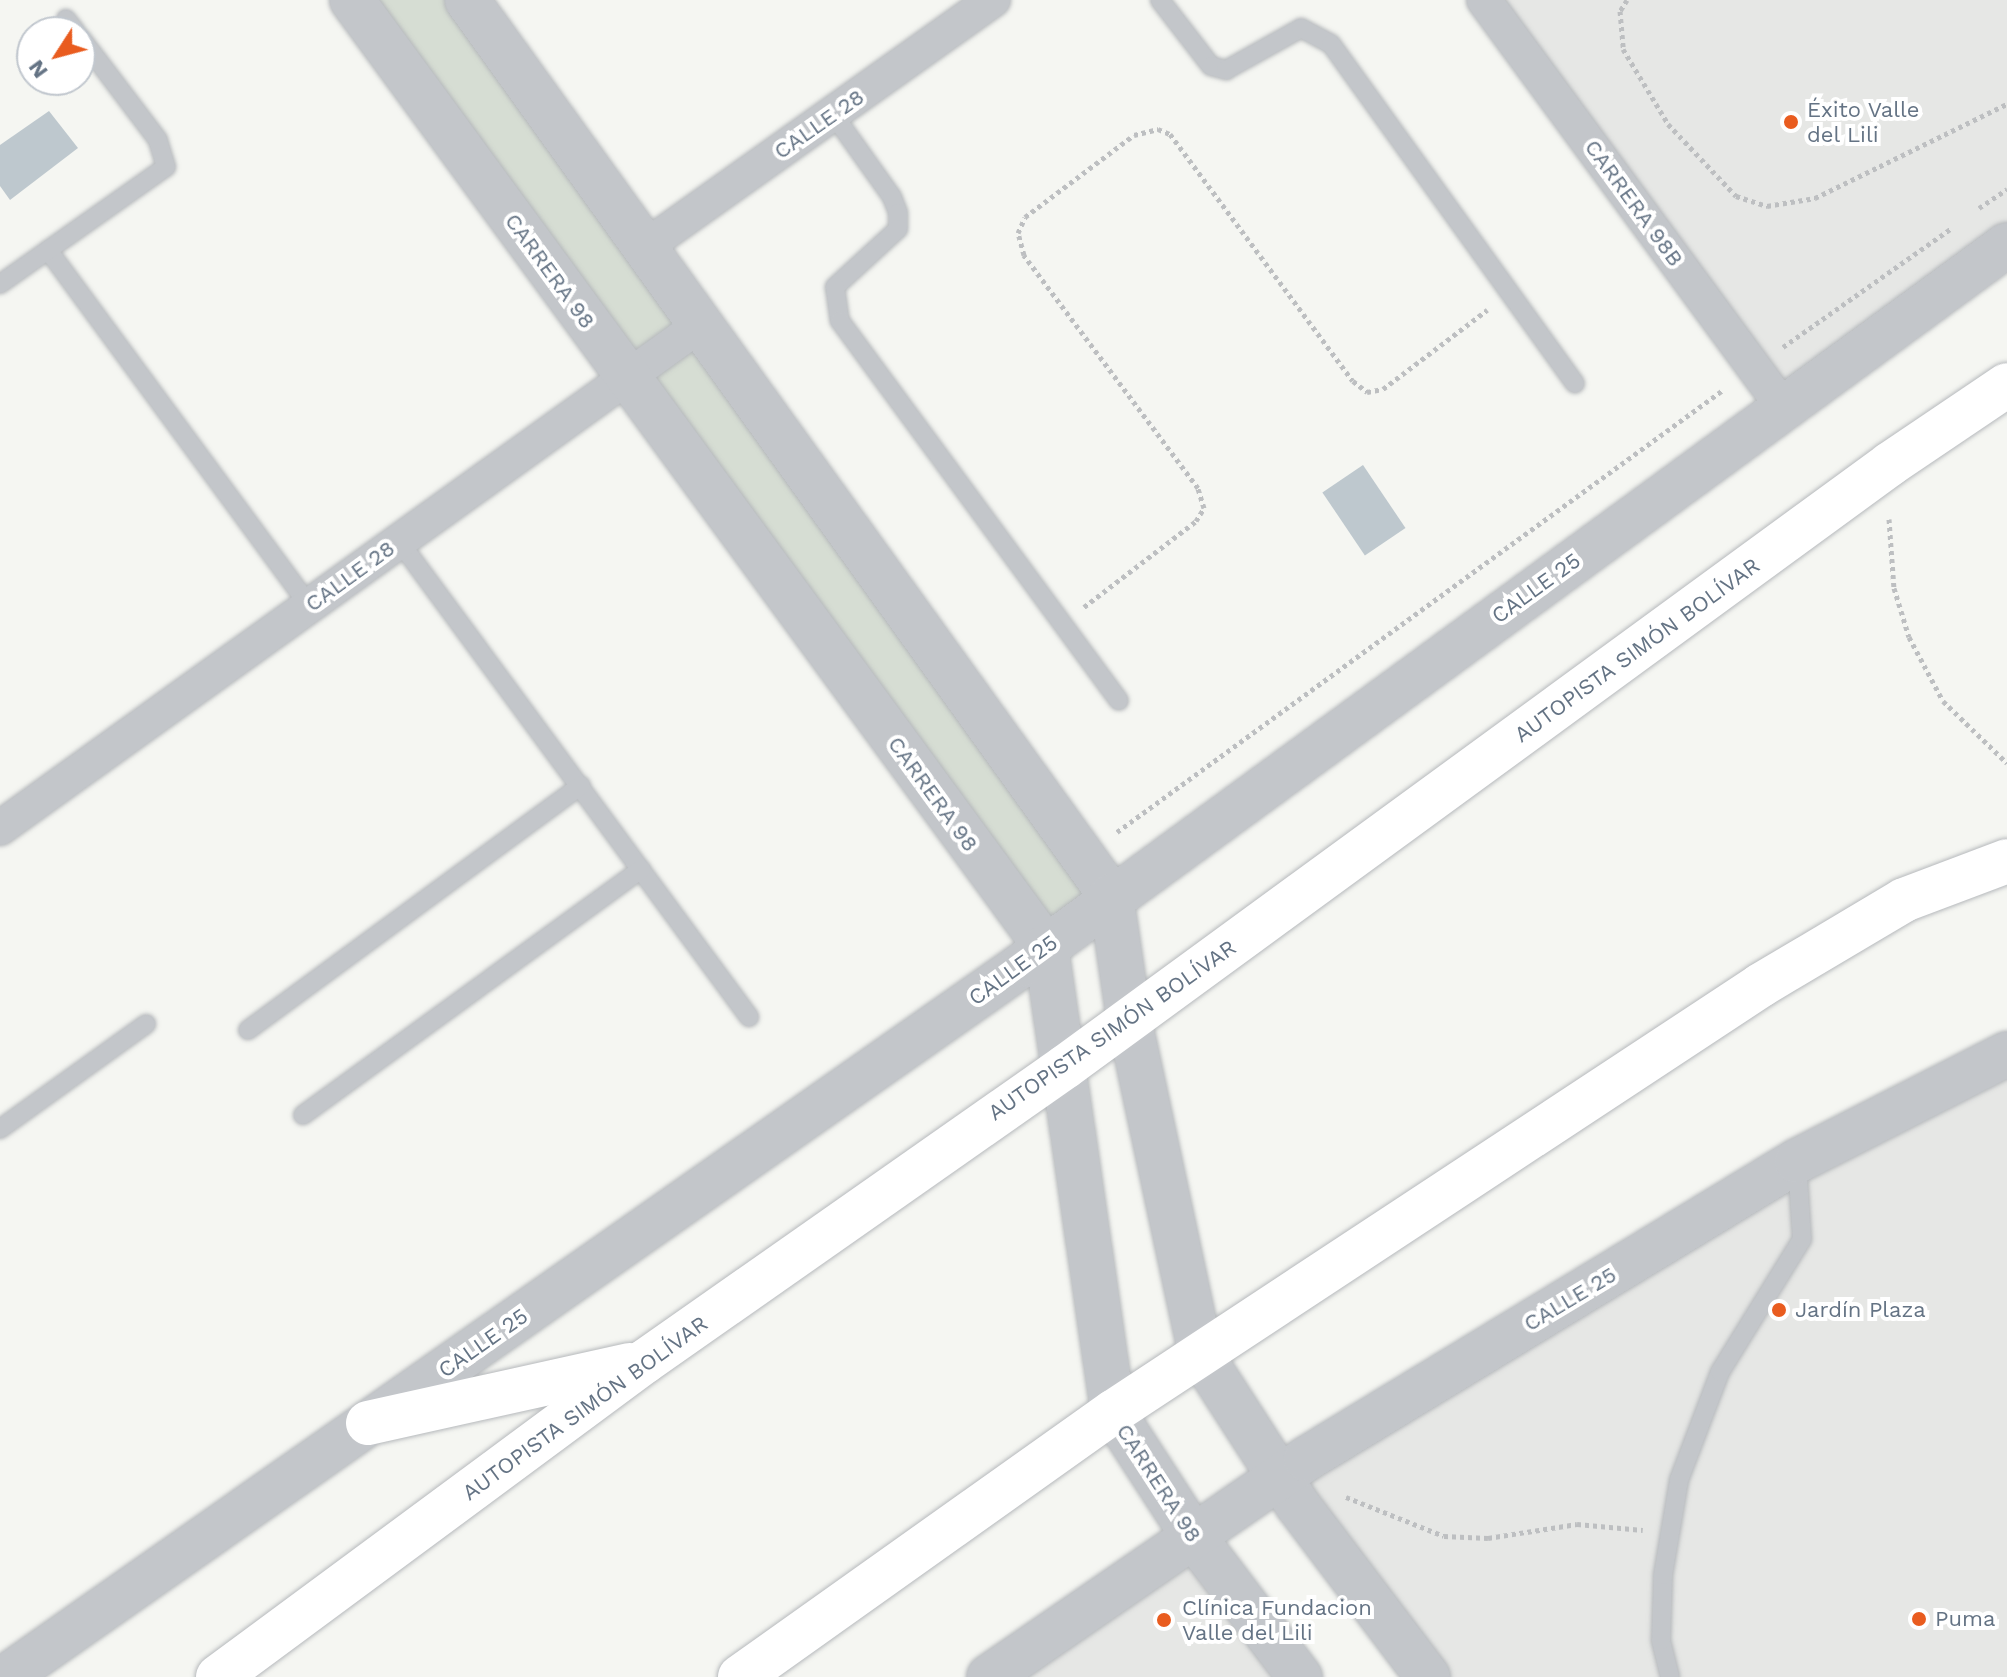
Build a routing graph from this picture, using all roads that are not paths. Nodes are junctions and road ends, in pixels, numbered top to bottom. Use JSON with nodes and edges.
{"nodes":[{"id":1,"x":352,"y":0,"type":"edge"},
{"id":2,"x":467,"y":0,"type":"edge"},
{"id":3,"x":993,"y":0,"type":"edge"},
{"id":4,"x":1160,"y":0,"type":"edge"},
{"id":5,"x":1484,"y":0,"type":"edge"},
{"id":6,"x":96,"y":58,"type":"edge"},
{"id":7,"x":833,"y":114,"type":"junction"},
{"id":8,"x":2007,"y":245,"type":"edge"},
{"id":9,"x":645,"y":247,"type":"junction"},
{"id":10,"x":48,"y":250,"type":"junction"},
{"id":11,"x":0,"y":284,"type":"edge"},
{"id":12,"x":700,"y":325,"type":"junction"},
{"id":13,"x":628,"y":377,"type":"junction"},
{"id":14,"x":1575,"y":384,"type":"dead end"},
{"id":15,"x":2007,"y":385,"type":"edge"},
{"id":16,"x":1783,"y":407,"type":"junction"},
{"id":17,"x":399,"y":541,"type":"junction"},
{"id":18,"x":309,"y":605,"type":"junction"},
{"id":19,"x":1119,"y":701,"type":"dead end"},
{"id":20,"x":581,"y":785,"type":"junction"},
{"id":21,"x":0,"y":828,"type":"edge"},
{"id":22,"x":2007,"y":861,"type":"edge"},
{"id":23,"x":641,"y":869,"type":"junction"},
{"id":24,"x":1111,"y":896,"type":"junction"},
{"id":25,"x":1046,"y":947,"type":"junction"},
{"id":26,"x":749,"y":1017,"type":"dead end"},
{"id":27,"x":1129,"y":1019,"type":"junction"},
{"id":28,"x":146,"y":1024,"type":"dead end"},
{"id":29,"x":248,"y":1030,"type":"dead end"},
{"id":30,"x":2007,"y":1054,"type":"edge"},
{"id":31,"x":1065,"y":1067,"type":"junction"},
{"id":32,"x":303,"y":1115,"type":"dead end"},
{"id":33,"x":0,"y":1129,"type":"edge"},
{"id":34,"x":1797,"y":1161,"type":"junction"},
{"id":35,"x":1201,"y":1355,"type":"junction"},
{"id":36,"x":644,"y":1362,"type":"junction"},
{"id":37,"x":1113,"y":1412,"type":"junction"},
{"id":38,"x":368,"y":1423,"type":"junction"},
{"id":39,"x":1280,"y":1478,"type":"junction"},
{"id":40,"x":1194,"y":1537,"type":"junction"},
{"id":41,"x":250,"y":1662,"type":"edge"},
{"id":42,"x":6,"y":1677,"type":"edge"},
{"id":43,"x":218,"y":1677,"type":"edge"},
{"id":44,"x":740,"y":1677,"type":"edge"},
{"id":45,"x":989,"y":1677,"type":"edge"},
{"id":46,"x":1300,"y":1677,"type":"edge"},
{"id":47,"x":1428,"y":1677,"type":"edge"},
{"id":48,"x":1670,"y":1677,"type":"edge"}],
"edges":[{"from":1,"to":13,"type":"street","name":"CARRERA 98"},
{"from":2,"to":9,"type":"street"},
{"from":3,"to":7,"type":"street","name":"CALLE 28"},
{"from":4,"to":14,"type":"lane"},
{"from":5,"to":16,"type":"street","name":"CARRERA 98B"},
{"from":6,"to":10,"type":"lane"},
{"from":7,"to":9,"type":"street","name":"CALLE 28"},
{"from":7,"to":19,"type":"lane"},
{"from":8,"to":16,"type":"street","name":"CALLE 25"},
{"from":9,"to":12,"type":"street"},
{"from":10,"to":11,"type":"lane"},
{"from":10,"to":18,"type":"lane"},
{"from":12,"to":13,"type":"street","name":"CALLE 28"},
{"from":12,"to":24,"type":"street"},
{"from":13,"to":17,"type":"street","name":"CALLE 28"},
{"from":13,"to":25,"type":"street","name":"CARRERA 98"},
{"from":15,"to":27,"type":"highway","name":"AUTOPISTA SIMÓN BOLÍVAR"},
{"from":16,"to":24,"type":"street","name":"CALLE 25"},
{"from":17,"to":18,"type":"street","name":"CALLE 28"},
{"from":17,"to":20,"type":"lane"},
{"from":18,"to":21,"type":"street","name":"CALLE 28"},
{"from":20,"to":23,"type":"lane"},
{"from":20,"to":29,"type":"lane"},
{"from":22,"to":35,"type":"highway"},
{"from":23,"to":26,"type":"lane"},
{"from":23,"to":32,"type":"lane"},
{"from":24,"to":25,"type":"street","name":"CALLE 25"},
{"from":24,"to":27,"type":"street"},
{"from":25,"to":31,"type":"street","name":"CARRERA 98"},
{"from":25,"to":38,"type":"street","name":"CALLE 25"},
{"from":27,"to":31,"type":"highway","name":"AUTOPISTA SIMÓN BOLÍVAR"},
{"from":27,"to":35,"type":"street"},
{"from":28,"to":33,"type":"lane"},
{"from":30,"to":34,"type":"street","name":"CALLE 25"},
{"from":31,"to":36,"type":"highway","name":"AUTOPISTA SIMÓN BOLÍVAR"},
{"from":31,"to":37,"type":"street","name":"CARRERA 98"},
{"from":34,"to":39,"type":"street","name":"CALLE 25"},
{"from":34,"to":48,"type":"lane"},
{"from":35,"to":37,"type":"highway"},
{"from":35,"to":39,"type":"street"},
{"from":36,"to":38,"type":"highway"},
{"from":36,"to":41,"type":"highway","name":"AUTOPISTA SIMÓN BOLÍVAR"},
{"from":37,"to":40,"type":"street","name":"CARRERA 98"},
{"from":37,"to":44,"type":"highway"},
{"from":38,"to":42,"type":"street","name":"CALLE 25"},
{"from":39,"to":40,"type":"street","name":"CALLE 25"},
{"from":39,"to":47,"type":"street"},
{"from":40,"to":45,"type":"street","name":"CALLE 25"},
{"from":40,"to":46,"type":"street","name":"CARRERA 98"},
{"from":41,"to":43,"type":"highway","name":"AUTOPISTA SIMÓN BOLÍVAR"}]}
